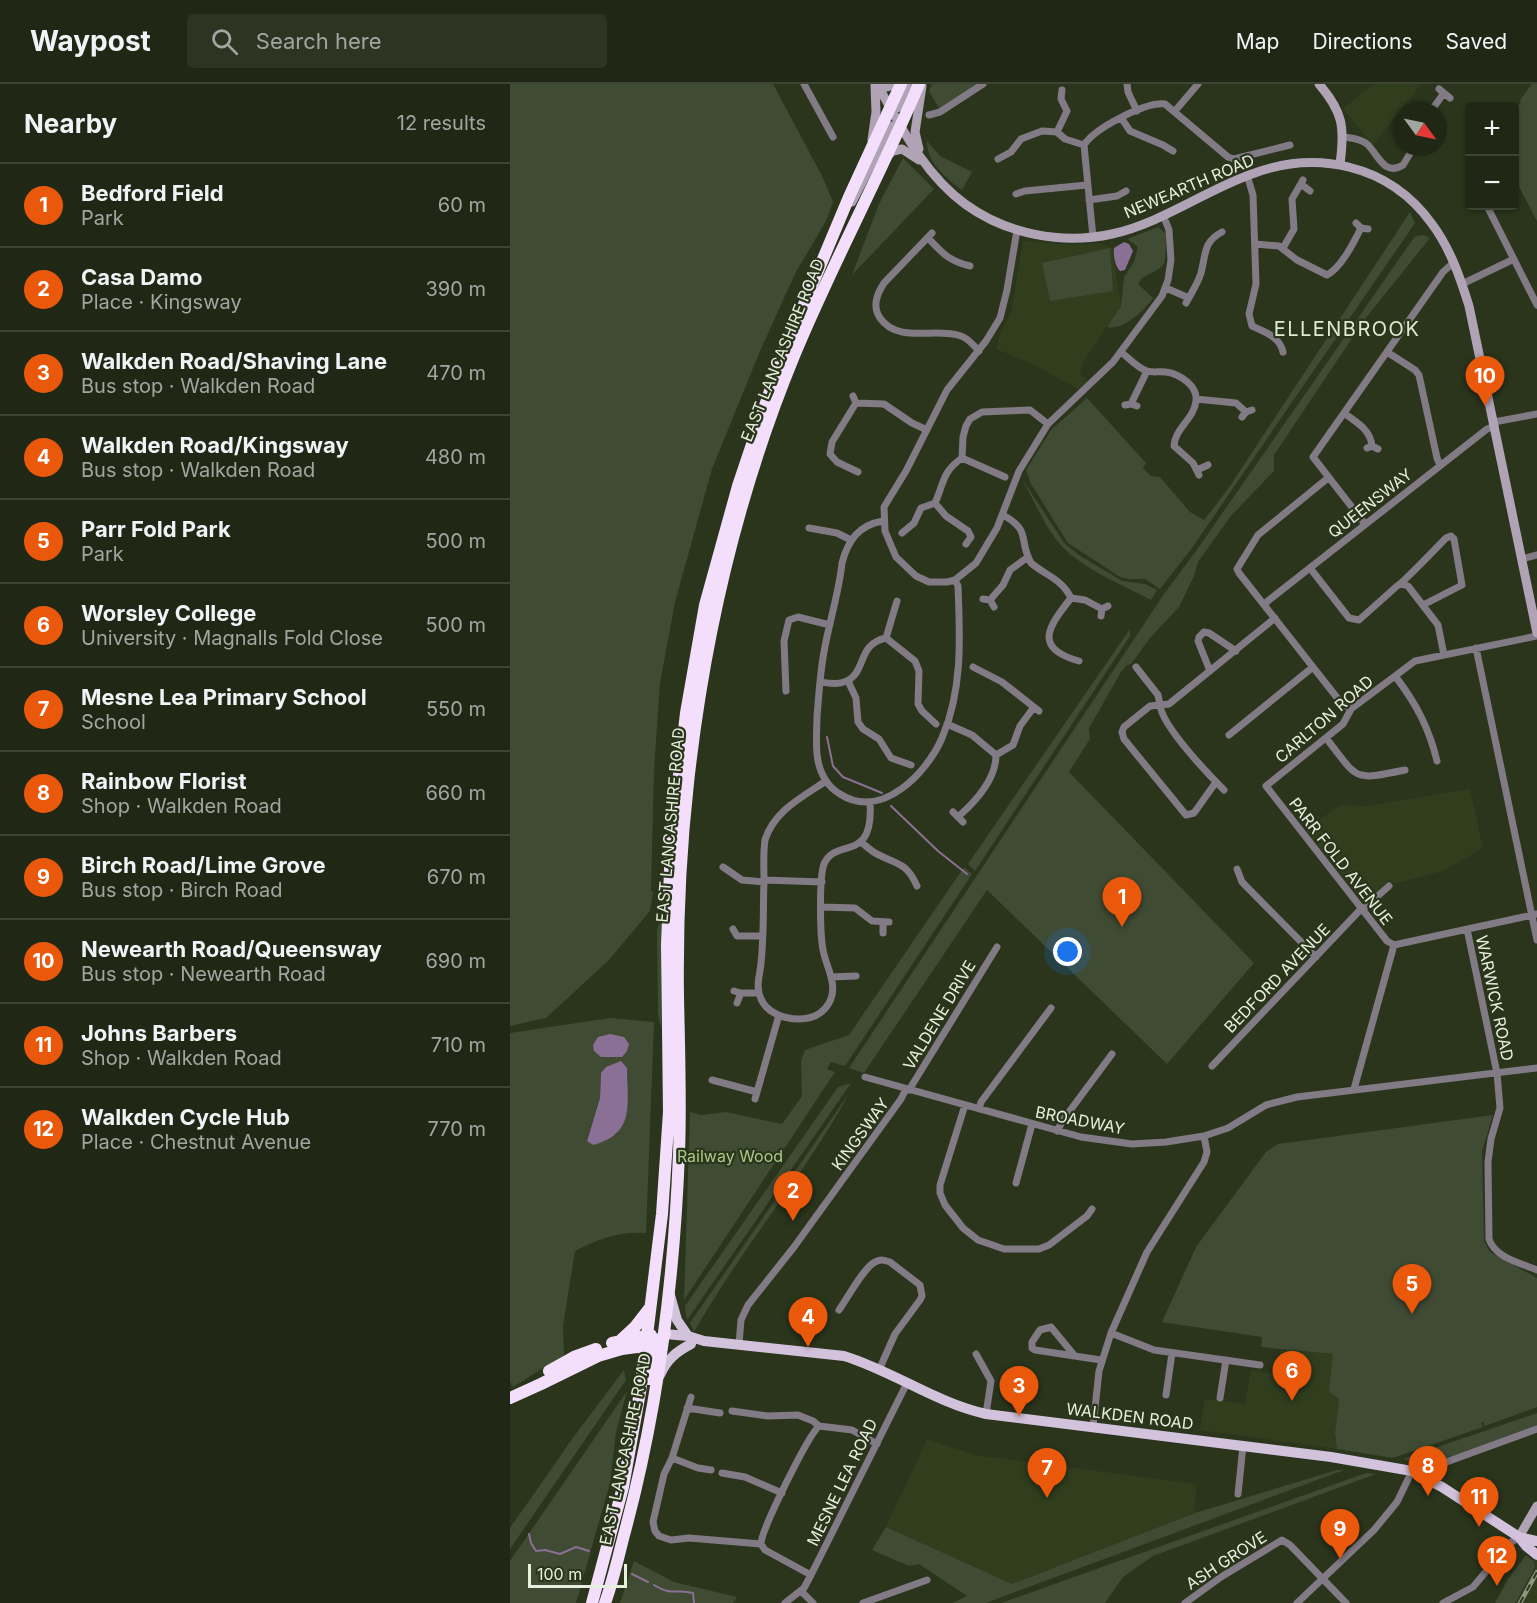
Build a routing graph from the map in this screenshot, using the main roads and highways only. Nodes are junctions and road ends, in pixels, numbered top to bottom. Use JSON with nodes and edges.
{"nodes":[{"id":1,"x":877,"y":84,"type":"edge"},
{"id":2,"x":899,"y":84,"type":"edge"},
{"id":3,"x":912,"y":84,"type":"edge"},
{"id":4,"x":921,"y":84,"type":"edge"},
{"id":5,"x":1318,"y":84,"type":"edge"},
{"id":6,"x":890,"y":110,"type":"junction"},
{"id":7,"x":900,"y":126,"type":"junction"},
{"id":8,"x":871,"y":148,"type":"junction"},
{"id":9,"x":885,"y":157,"type":"junction"},
{"id":10,"x":1340,"y":164,"type":"junction"},
{"id":11,"x":928,"y":167,"type":"junction"},
{"id":12,"x":840,"y":224,"type":"junction"},
{"id":13,"x":1536,"y":620,"type":"edge"},
{"id":14,"x":1537,"y":634,"type":"edge"},
{"id":15,"x":678,"y":1172,"type":"junction"},
{"id":16,"x":670,"y":1294,"type":"junction"},
{"id":17,"x":650,"y":1307,"type":"junction"},
{"id":18,"x":656,"y":1340,"type":"junction"},
{"id":19,"x":689,"y":1340,"type":"junction"},
{"id":20,"x":621,"y":1345,"type":"junction"},
{"id":21,"x":659,"y":1379,"type":"junction"},
{"id":22,"x":640,"y":1392,"type":"junction"},
{"id":23,"x":510,"y":1398,"type":"edge"},
{"id":24,"x":1537,"y":1506,"type":"edge"},
{"id":25,"x":1519,"y":1537,"type":"junction"},
{"id":26,"x":1537,"y":1541,"type":"edge"},
{"id":27,"x":1537,"y":1555,"type":"edge"},
{"id":28,"x":606,"y":1557,"type":"junction"},
{"id":29,"x":592,"y":1603,"type":"edge"},
{"id":30,"x":605,"y":1603,"type":"edge"}],
"edges":[{"from":1,"to":2,"type":"main road"},
{"from":1,"to":6,"type":"main road","name":"NEWEARTH ROAD"},
{"from":1,"to":8,"type":"main road"},
{"from":2,"to":6,"type":"highway","name":"EAST LANCASHIRE ROAD"},
{"from":3,"to":6,"type":"main road"},
{"from":4,"to":7,"type":"highway","name":"EAST LANCASHIRE ROAD"},
{"from":4,"to":11,"type":"main road"},
{"from":5,"to":10,"type":"main road"},
{"from":6,"to":7,"type":"main road","name":"NEWEARTH ROAD"},
{"from":6,"to":8,"type":"highway","name":"EAST LANCASHIRE ROAD"},
{"from":7,"to":9,"type":"highway","name":"EAST LANCASHIRE ROAD"},
{"from":7,"to":11,"type":"main road","name":"NEWEARTH ROAD"},
{"from":7,"to":12,"type":"main road"},
{"from":8,"to":12,"type":"highway","name":"EAST LANCASHIRE ROAD"},
{"from":9,"to":11,"type":"main road"},
{"from":9,"to":15,"type":"highway","name":"EAST LANCASHIRE ROAD"},
{"from":10,"to":11,"type":"main road","name":"NEWEARTH ROAD"},
{"from":10,"to":13,"type":"main road","name":"NEWEARTH ROAD"},
{"from":12,"to":17,"type":"highway","name":"EAST LANCASHIRE ROAD"},
{"from":13,"to":14,"type":"main road","name":"NEWEARTH ROAD"},
{"from":15,"to":16,"type":"highway","name":"EAST LANCASHIRE ROAD"},
{"from":15,"to":18,"type":"highway"},
{"from":16,"to":18,"type":"highway","name":"EAST LANCASHIRE ROAD"},
{"from":16,"to":19,"type":"main road"},
{"from":17,"to":18,"type":"highway","name":"EAST LANCASHIRE ROAD"},
{"from":17,"to":20,"type":"highway"},
{"from":18,"to":19,"type":"main road","name":"WALKDEN ROAD"},
{"from":18,"to":20,"type":"highway","name":"WALKDEN ROAD"},
{"from":18,"to":21,"type":"highway","name":"EAST LANCASHIRE ROAD"},
{"from":18,"to":22,"type":"highway","name":"EAST LANCASHIRE ROAD"},
{"from":18,"to":28,"type":"highway"},
{"from":19,"to":21,"type":"main road"},
{"from":19,"to":25,"type":"main road","name":"WALKDEN ROAD"},
{"from":20,"to":22,"type":"highway"},
{"from":20,"to":23,"type":"highway","name":"WALKDEN ROAD"},
{"from":21,"to":30,"type":"highway","name":"EAST LANCASHIRE ROAD"},
{"from":22,"to":28,"type":"highway","name":"EAST LANCASHIRE ROAD"},
{"from":24,"to":25,"type":"main road"},
{"from":25,"to":26,"type":"main road"},
{"from":25,"to":27,"type":"main road","name":"WALKDEN ROAD"},
{"from":28,"to":29,"type":"highway","name":"EAST LANCASHIRE ROAD"}]}
